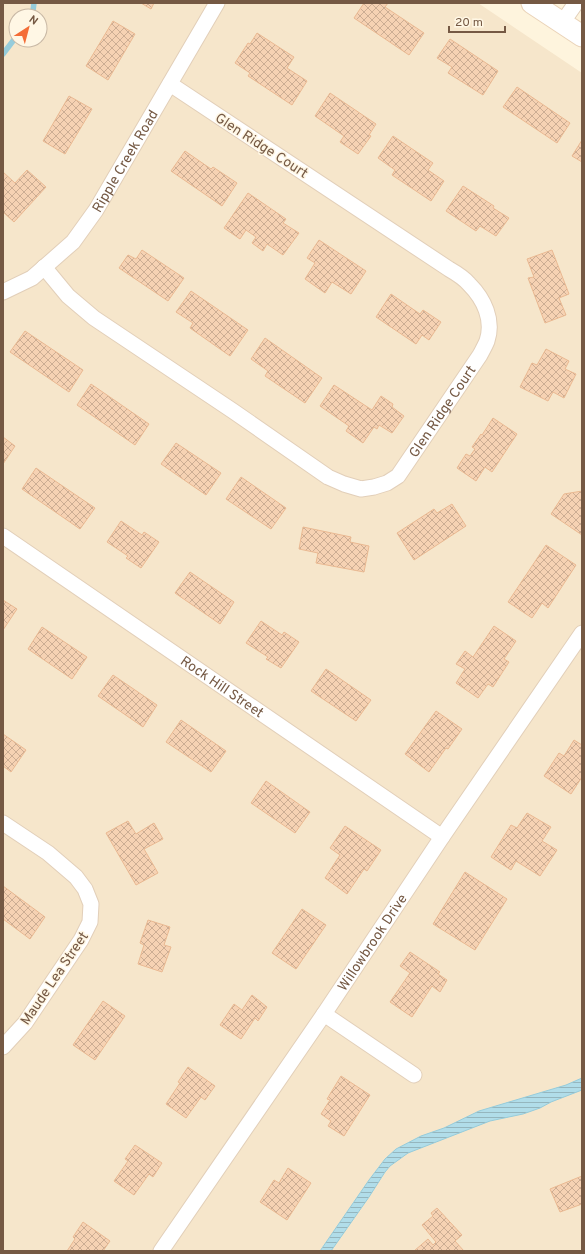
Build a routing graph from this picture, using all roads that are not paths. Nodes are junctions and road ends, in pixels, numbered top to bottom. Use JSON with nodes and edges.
{"nodes":[{"id":1,"x":217,"y":3,"type":"edge"},
{"id":2,"x":532,"y":3,"type":"edge"},
{"id":3,"x":576,"y":3,"type":"edge"},
{"id":4,"x":562,"y":23,"type":"junction"},
{"id":5,"x":582,"y":36,"type":"edge"},
{"id":6,"x":170,"y":84,"type":"junction"},
{"id":7,"x":44,"y":267,"type":"junction"},
{"id":8,"x":3,"y":292,"type":"edge"},
{"id":9,"x":3,"y":536,"type":"edge"},
{"id":10,"x":582,"y":633,"type":"edge"},
{"id":11,"x":3,"y":823,"type":"edge"},
{"id":12,"x":442,"y":837,"type":"junction"},
{"id":13,"x":324,"y":1014,"type":"junction"},
{"id":14,"x":3,"y":1047,"type":"edge"},
{"id":15,"x":414,"y":1075,"type":"dead end"},
{"id":16,"x":161,"y":1251,"type":"edge"}],
"edges":[{"from":1,"to":6,"type":"street","name":"Ripple Creek Road"},
{"from":2,"to":4,"type":"main road"},
{"from":3,"to":4,"type":"street"},
{"from":4,"to":5,"type":"main road"},
{"from":6,"to":7,"type":"street","name":"Ripple Creek Road"},
{"from":6,"to":7,"type":"street","name":"Glen Ridge Court"},
{"from":7,"to":8,"type":"street","name":"Ripple Creek Road"},
{"from":9,"to":12,"type":"street","name":"Rock Hill Street"},
{"from":10,"to":12,"type":"street","name":"Willowbrook Drive"},
{"from":11,"to":14,"type":"street","name":"Maude Lea Street"},
{"from":12,"to":13,"type":"street","name":"Willowbrook Drive"},
{"from":13,"to":15,"type":"street"},
{"from":13,"to":16,"type":"street","name":"Willowbrook Drive"}]}
